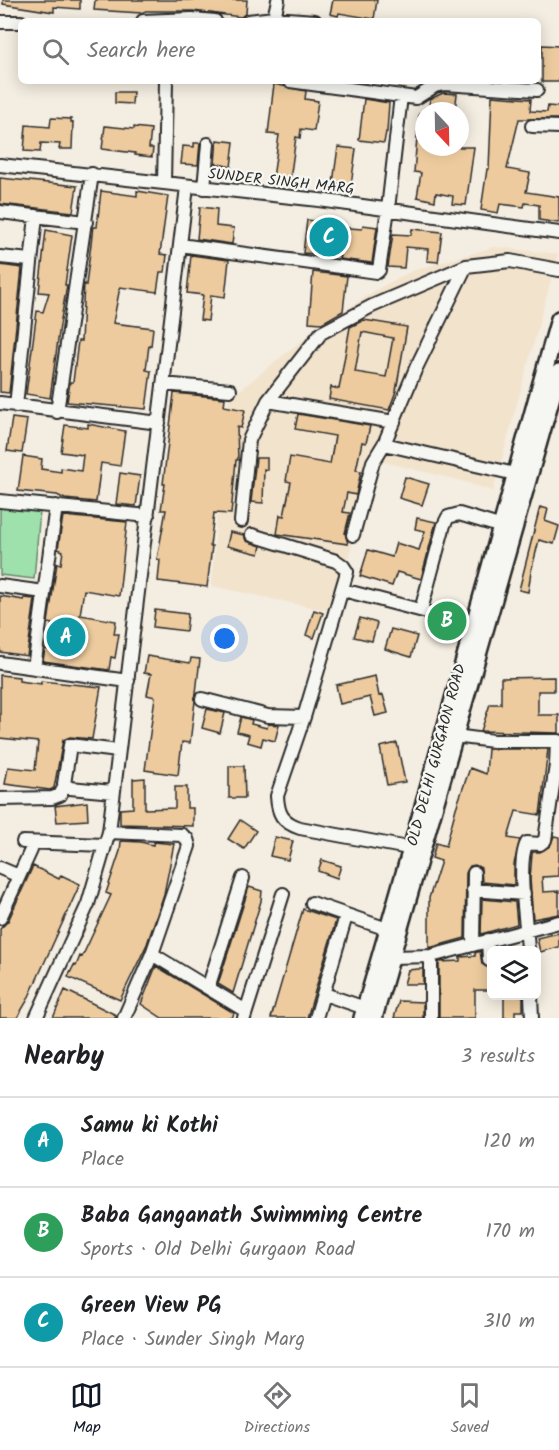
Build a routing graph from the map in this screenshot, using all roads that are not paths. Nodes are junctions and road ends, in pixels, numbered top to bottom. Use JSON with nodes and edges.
{"nodes":[{"id":1,"x":278,"y":0,"type":"edge"},
{"id":2,"x":274,"y":18,"type":"edge"},
{"id":3,"x":0,"y":22,"type":"edge"},
{"id":4,"x":18,"y":22,"type":"edge"},
{"id":5,"x":166,"y":84,"type":"edge"},
{"id":6,"x":312,"y":84,"type":"edge"},
{"id":7,"x":537,"y":90,"type":"dead end"},
{"id":8,"x":401,"y":96,"type":"junction"},
{"id":9,"x":532,"y":126,"type":"dead end"},
{"id":10,"x":559,"y":127,"type":"edge"},
{"id":11,"x":208,"y":144,"type":"dead end"},
{"id":12,"x":0,"y":165,"type":"edge"},
{"id":13,"x":92,"y":174,"type":"junction"},
{"id":14,"x":164,"y":183,"type":"junction"},
{"id":15,"x":188,"y":187,"type":"junction"},
{"id":16,"x":204,"y":188,"type":"junction"},
{"id":17,"x":388,"y":209,"type":"junction"},
{"id":18,"x":0,"y":212,"type":"edge"},
{"id":19,"x":36,"y":216,"type":"junction"},
{"id":20,"x":86,"y":222,"type":"junction"},
{"id":21,"x":559,"y":232,"type":"edge"},
{"id":22,"x":180,"y":245,"type":"junction"},
{"id":23,"x":0,"y":256,"type":"edge"},
{"id":24,"x":30,"y":260,"type":"junction"},
{"id":25,"x":466,"y":266,"type":"junction"},
{"id":26,"x":559,"y":270,"type":"edge"},
{"id":27,"x":559,"y":319,"type":"edge"},
{"id":28,"x":559,"y":372,"type":"edge"},
{"id":29,"x":163,"y":384,"type":"junction"},
{"id":30,"x":230,"y":390,"type":"dead end"},
{"id":31,"x":268,"y":401,"type":"junction"},
{"id":32,"x":0,"y":403,"type":"edge"},
{"id":33,"x":16,"y":406,"type":"junction"},
{"id":34,"x":57,"y":412,"type":"junction"},
{"id":35,"x":394,"y":422,"type":"junction"},
{"id":36,"x":159,"y":423,"type":"junction"},
{"id":37,"x":384,"y":444,"type":"junction"},
{"id":38,"x":515,"y":474,"type":"junction"},
{"id":39,"x":0,"y":501,"type":"edge"},
{"id":40,"x":56,"y":506,"type":"junction"},
{"id":41,"x":148,"y":516,"type":"junction"},
{"id":42,"x":241,"y":521,"type":"dead end"},
{"id":43,"x":507,"y":528,"type":"junction"},
{"id":44,"x":252,"y":535,"type":"dead end"},
{"id":45,"x":353,"y":535,"type":"dead end"},
{"id":46,"x":0,"y":586,"type":"edge"},
{"id":47,"x":343,"y":590,"type":"junction"},
{"id":48,"x":44,"y":592,"type":"junction"},
{"id":49,"x":421,"y":610,"type":"junction"},
{"id":50,"x":473,"y":624,"type":"junction"},
{"id":51,"x":0,"y":663,"type":"edge"},
{"id":52,"x":34,"y":668,"type":"junction"},
{"id":53,"x":128,"y":681,"type":"junction"},
{"id":54,"x":202,"y":699,"type":"dead end"},
{"id":55,"x":304,"y":717,"type":"junction"},
{"id":56,"x":448,"y":735,"type":"junction"},
{"id":57,"x":558,"y":741,"type":"edge"},
{"id":58,"x":118,"y":751,"type":"junction"},
{"id":59,"x":65,"y":786,"type":"junction"},
{"id":60,"x":113,"y":792,"type":"junction"},
{"id":61,"x":0,"y":799,"type":"edge"},
{"id":62,"x":109,"y":831,"type":"junction"},
{"id":63,"x":105,"y":845,"type":"junction"},
{"id":64,"x":418,"y":850,"type":"junction"},
{"id":65,"x":0,"y":868,"type":"edge"},
{"id":66,"x":474,"y":873,"type":"dead end"},
{"id":67,"x":19,"y":876,"type":"junction"},
{"id":68,"x":243,"y":878,"type":"dead end"},
{"id":69,"x":473,"y":890,"type":"junction"},
{"id":70,"x":283,"y":894,"type":"dead end"},
{"id":71,"x":524,"y":894,"type":"junction"},
{"id":72,"x":312,"y":903,"type":"dead end"},
{"id":73,"x":346,"y":916,"type":"junction"},
{"id":74,"x":0,"y":918,"type":"edge"},
{"id":75,"x":559,"y":922,"type":"edge"},
{"id":76,"x":387,"y":929,"type":"junction"},
{"id":77,"x":527,"y":930,"type":"junction"},
{"id":78,"x":488,"y":940,"type":"junction"},
{"id":79,"x":473,"y":945,"type":"junction"},
{"id":80,"x":488,"y":946,"type":"edge"},
{"id":81,"x":528,"y":946,"type":"edge"},
{"id":82,"x":152,"y":954,"type":"junction"},
{"id":83,"x":431,"y":956,"type":"junction"},
{"id":84,"x":392,"y":957,"type":"junction"},
{"id":85,"x":208,"y":988,"type":"junction"},
{"id":86,"x":324,"y":994,"type":"junction"},
{"id":87,"x":531,"y":1000,"type":"edge"},
{"id":88,"x":245,"y":1014,"type":"edge"},
{"id":89,"x":367,"y":1015,"type":"edge"},
{"id":90,"x":129,"y":1016,"type":"edge"},
{"id":91,"x":36,"y":1018,"type":"edge"},
{"id":92,"x":316,"y":1018,"type":"edge"},
{"id":93,"x":431,"y":1018,"type":"edge"},
{"id":94,"x":532,"y":1018,"type":"edge"}],
"edges":[{"from":1,"to":2,"type":"street"},
{"from":3,"to":4,"type":"street"},
{"from":5,"to":14,"type":"street"},
{"from":6,"to":8,"type":"street"},
{"from":7,"to":8,"type":"street"},
{"from":8,"to":17,"type":"street"},
{"from":9,"to":10,"type":"street"},
{"from":11,"to":16,"type":"street"},
{"from":12,"to":13,"type":"street","name":"SUNDER SINGH MARG"},
{"from":13,"to":14,"type":"street","name":"SUNDER SINGH MARG"},
{"from":13,"to":20,"type":"street"},
{"from":14,"to":15,"type":"street","name":"SUNDER SINGH MARG"},
{"from":15,"to":16,"type":"street","name":"SUNDER SINGH MARG"},
{"from":15,"to":22,"type":"street"},
{"from":16,"to":17,"type":"street","name":"SUNDER SINGH MARG"},
{"from":17,"to":21,"type":"street","name":"SUNDER SINGH MARG"},
{"from":17,"to":22,"type":"street"},
{"from":18,"to":19,"type":"street"},
{"from":19,"to":20,"type":"street"},
{"from":19,"to":24,"type":"street"},
{"from":20,"to":34,"type":"street"},
{"from":22,"to":29,"type":"street"},
{"from":23,"to":24,"type":"street"},
{"from":24,"to":33,"type":"street"},
{"from":25,"to":26,"type":"street"},
{"from":25,"to":31,"type":"street"},
{"from":25,"to":35,"type":"street"},
{"from":27,"to":38,"type":"main road","name":"OLD DELHI GURGAON ROAD"},
{"from":28,"to":43,"type":"main road","name":"OLD DELHI GURGAON ROAD"},
{"from":29,"to":30,"type":"street"},
{"from":29,"to":36,"type":"street"},
{"from":31,"to":35,"type":"street"},
{"from":31,"to":42,"type":"street"},
{"from":32,"to":33,"type":"street"},
{"from":33,"to":34,"type":"street"},
{"from":34,"to":36,"type":"street"},
{"from":35,"to":37,"type":"street"},
{"from":36,"to":41,"type":"street"},
{"from":37,"to":38,"type":"street"},
{"from":37,"to":45,"type":"street"},
{"from":38,"to":43,"type":"main road","name":"OLD DELHI GURGAON ROAD"},
{"from":39,"to":40,"type":"street"},
{"from":40,"to":41,"type":"street"},
{"from":40,"to":48,"type":"street"},
{"from":41,"to":53,"type":"street"},
{"from":43,"to":49,"type":"street"},
{"from":43,"to":50,"type":"main road","name":"OLD DELHI GURGAON ROAD"},
{"from":43,"to":56,"type":"main road","name":"OLD DELHI GURGAON ROAD"},
{"from":44,"to":47,"type":"street"},
{"from":46,"to":48,"type":"street"},
{"from":47,"to":49,"type":"street"},
{"from":47,"to":55,"type":"street"},
{"from":48,"to":52,"type":"street"},
{"from":49,"to":50,"type":"street"},
{"from":50,"to":56,"type":"main road","name":"OLD DELHI GURGAON ROAD"},
{"from":51,"to":52,"type":"street"},
{"from":52,"to":53,"type":"street"},
{"from":53,"to":58,"type":"street"},
{"from":54,"to":55,"type":"street"},
{"from":55,"to":64,"type":"street"},
{"from":56,"to":57,"type":"street"},
{"from":56,"to":64,"type":"main road","name":"OLD DELHI GURGAON ROAD"},
{"from":57,"to":71,"type":"street"},
{"from":58,"to":59,"type":"street"},
{"from":58,"to":60,"type":"street"},
{"from":59,"to":60,"type":"street"},
{"from":59,"to":61,"type":"street"},
{"from":60,"to":62,"type":"street"},
{"from":62,"to":63,"type":"street"},
{"from":62,"to":82,"type":"street"},
{"from":63,"to":67,"type":"street"},
{"from":63,"to":91,"type":"street"},
{"from":64,"to":76,"type":"main road","name":"OLD DELHI GURGAON ROAD"},
{"from":64,"to":84,"type":"main road","name":"OLD DELHI GURGAON ROAD"},
{"from":65,"to":67,"type":"street"},
{"from":66,"to":69,"type":"street"},
{"from":67,"to":74,"type":"street"},
{"from":68,"to":85,"type":"street"},
{"from":69,"to":71,"type":"street"},
{"from":69,"to":79,"type":"street"},
{"from":70,"to":88,"type":"street"},
{"from":71,"to":77,"type":"street"},
{"from":72,"to":73,"type":"street"},
{"from":73,"to":76,"type":"street"},
{"from":73,"to":86,"type":"street"},
{"from":75,"to":77,"type":"street"},
{"from":76,"to":89,"type":"main road","name":"OLD DELHI GURGAON ROAD"},
{"from":77,"to":78,"type":"street"},
{"from":77,"to":81,"type":"street"},
{"from":78,"to":79,"type":"street"},
{"from":78,"to":80,"type":"street"},
{"from":79,"to":83,"type":"street"},
{"from":82,"to":85,"type":"street"},
{"from":82,"to":90,"type":"street"},
{"from":83,"to":84,"type":"street"},
{"from":83,"to":93,"type":"street"},
{"from":84,"to":89,"type":"main road","name":"OLD DELHI GURGAON ROAD"},
{"from":85,"to":88,"type":"street"},
{"from":86,"to":89,"type":"street"},
{"from":86,"to":92,"type":"street"},
{"from":87,"to":94,"type":"street"}]}
